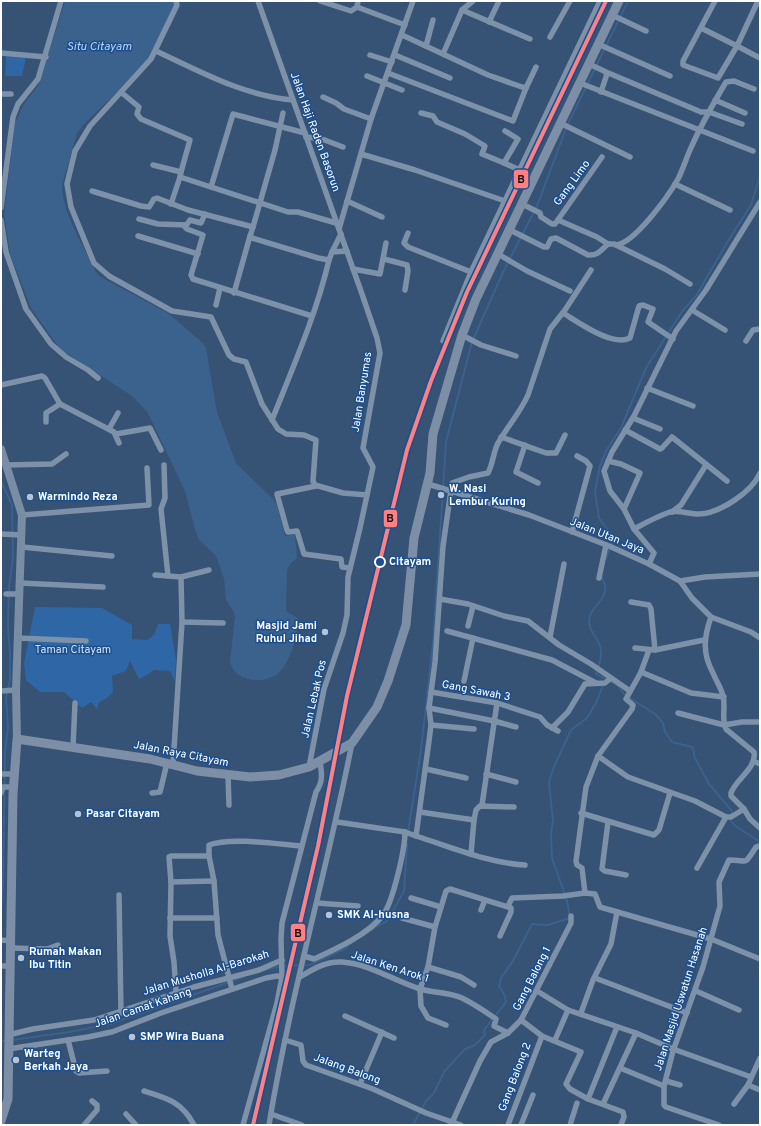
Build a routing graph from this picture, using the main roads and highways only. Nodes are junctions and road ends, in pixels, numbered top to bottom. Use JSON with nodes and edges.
{"nodes":[{"id":1,"x":619,"y":1,"type":"edge"},
{"id":2,"x":1,"y":448,"type":"edge"},
{"id":3,"x":7,"y":691,"type":"edge"},
{"id":4,"x":17,"y":739,"type":"junction"},
{"id":5,"x":8,"y":943,"type":"edge"},
{"id":6,"x":6,"y":966,"type":"edge"},
{"id":7,"x":7,"y":1037,"type":"edge"},
{"id":8,"x":5,"y":1078,"type":"edge"},
{"id":9,"x":1,"y":1121,"type":"edge"}],
"edges":[{"from":1,"to":4,"type":"main road","name":"Jalan Raya Citayam"},
{"from":2,"to":3,"type":"main road"},
{"from":3,"to":4,"type":"main road"},
{"from":4,"to":5,"type":"main road"},
{"from":5,"to":6,"type":"main road"},
{"from":6,"to":7,"type":"main road"},
{"from":7,"to":8,"type":"main road"},
{"from":8,"to":9,"type":"main road"}]}
